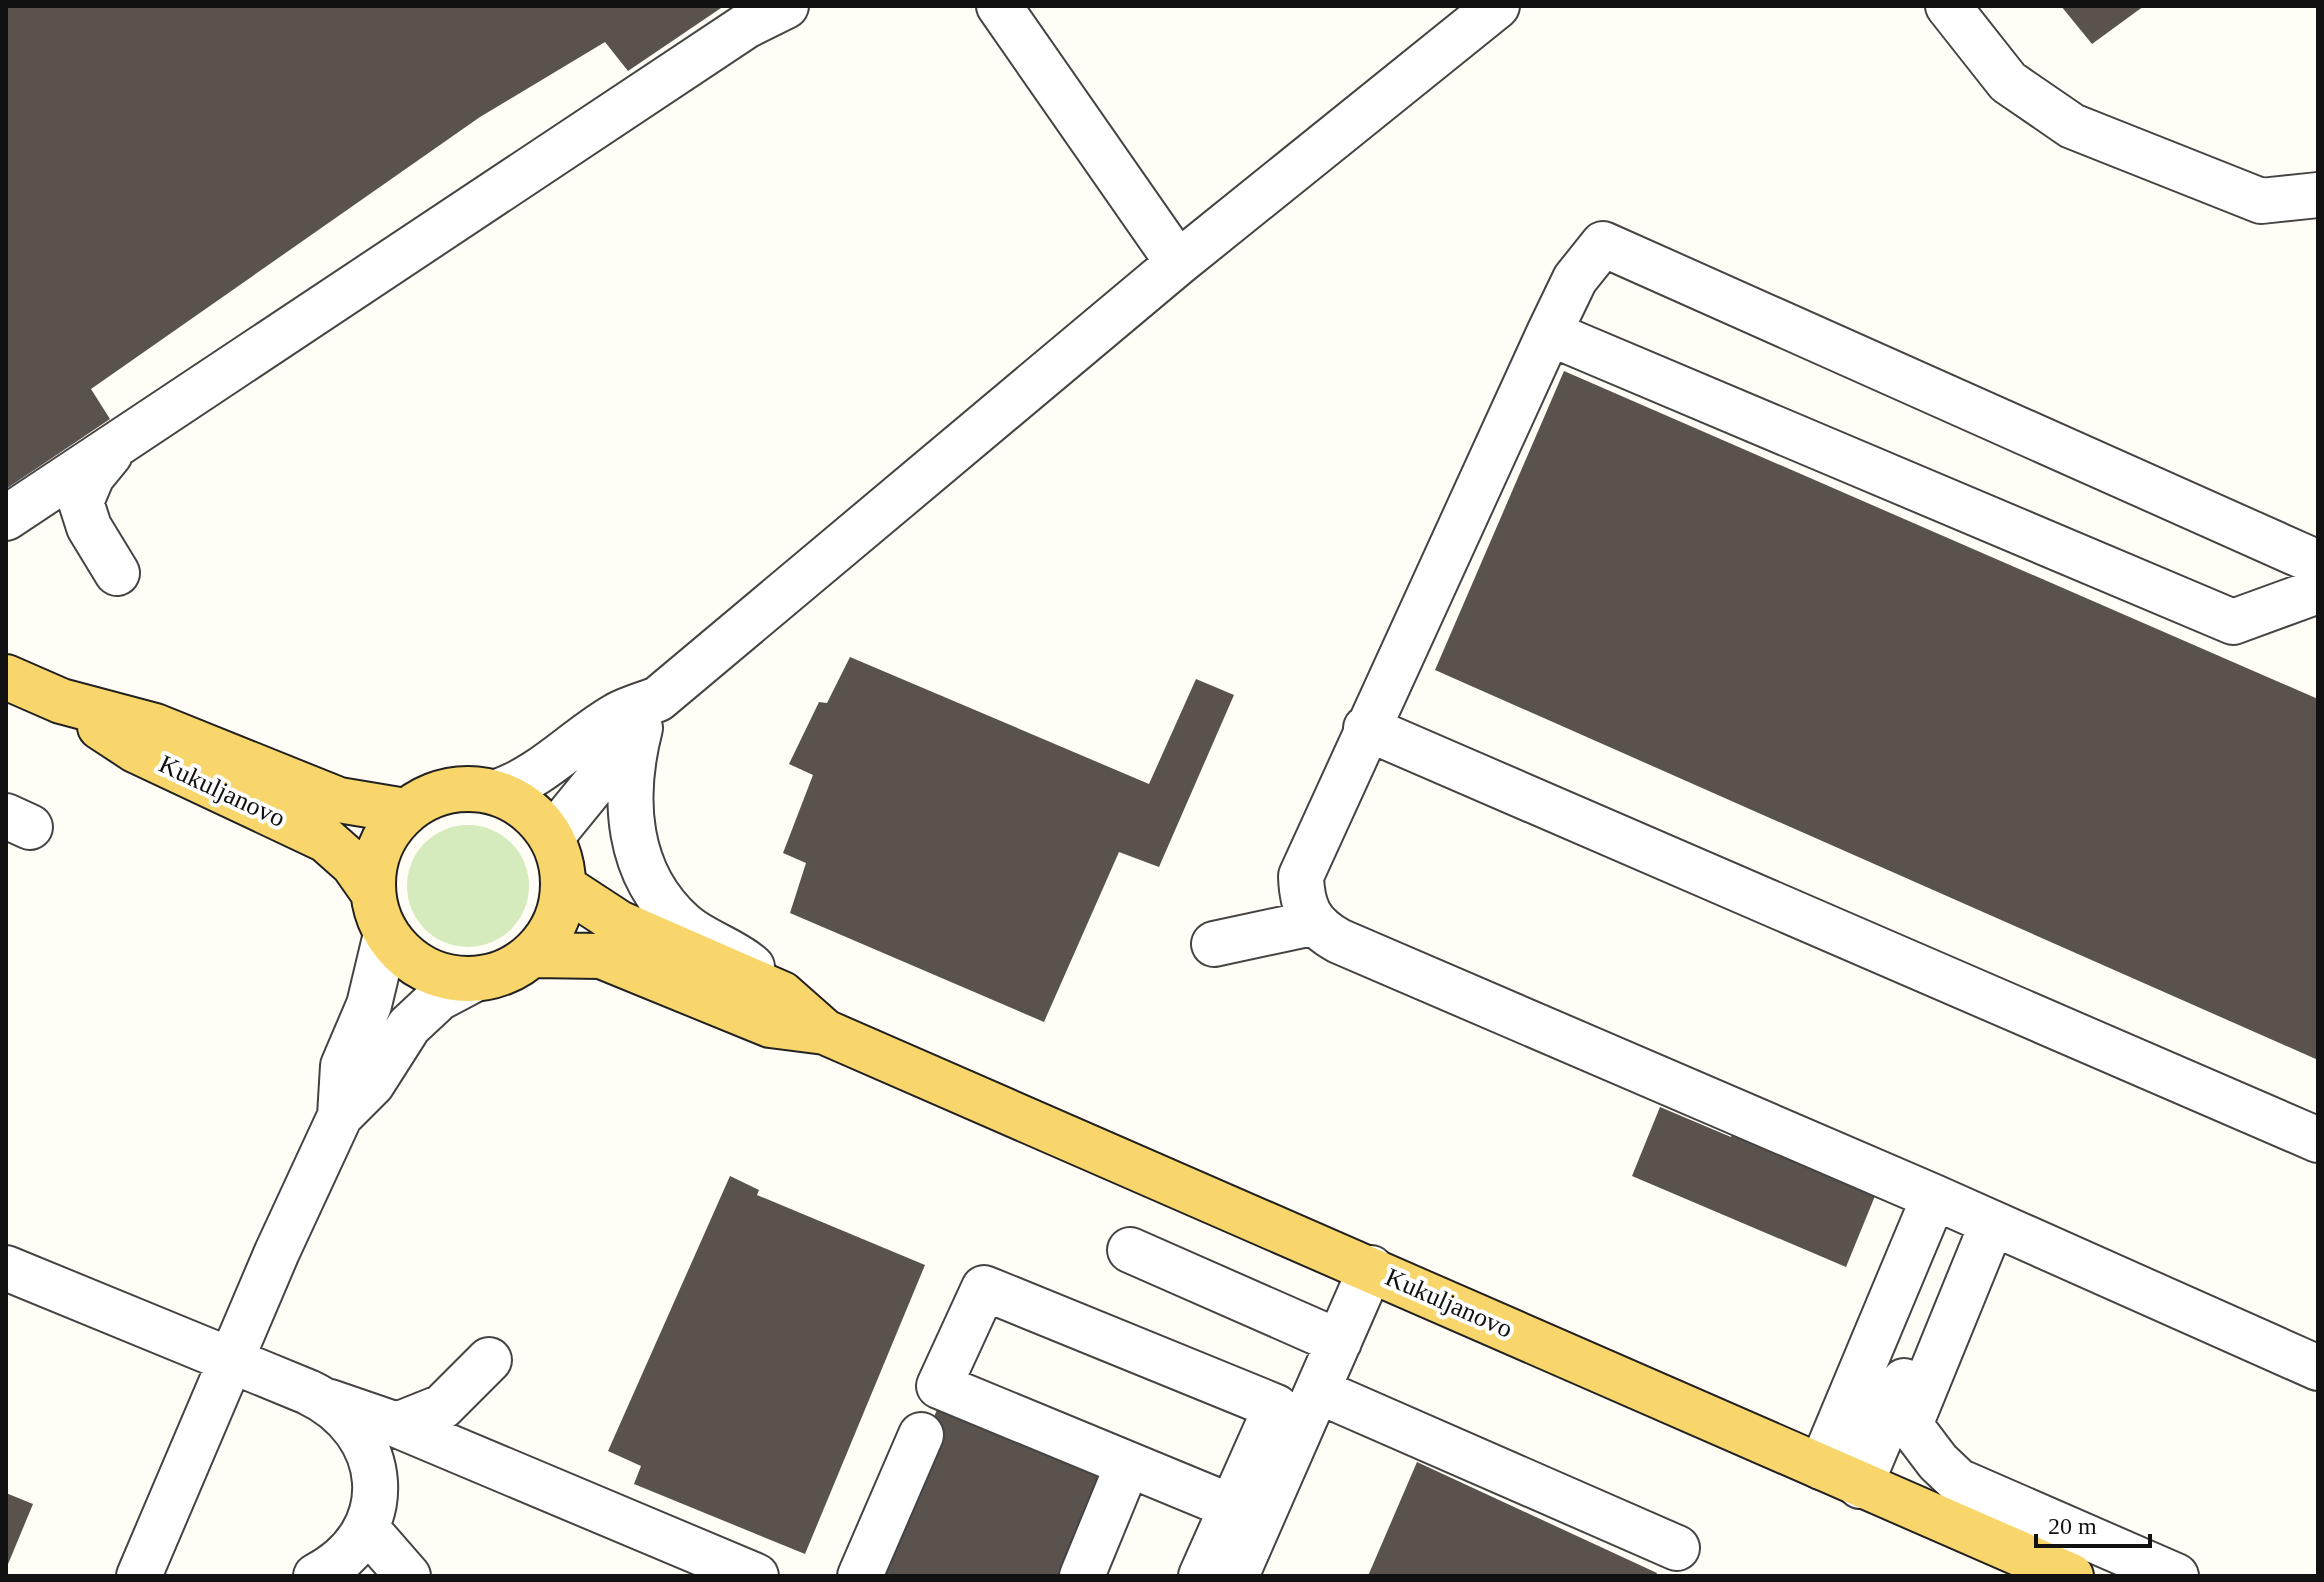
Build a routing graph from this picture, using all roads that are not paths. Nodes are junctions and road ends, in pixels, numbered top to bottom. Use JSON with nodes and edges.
{"nodes":[{"id":1,"x":786,"y":6,"type":"edge"},
{"id":2,"x":999,"y":6,"type":"edge"},
{"id":3,"x":1497,"y":6,"type":"edge"},
{"id":4,"x":1948,"y":6,"type":"edge"},
{"id":5,"x":2318,"y":195,"type":"edge"},
{"id":6,"x":1178,"y":263,"type":"junction"},
{"id":7,"x":1549,"y":333,"type":"junction"},
{"id":8,"x":120,"y":442,"type":"junction"},
{"id":9,"x":6,"y":518,"type":"edge"},
{"id":10,"x":2318,"y":563,"type":"edge"},
{"id":11,"x":117,"y":573,"type":"dead end"},
{"id":12,"x":2318,"y":591,"type":"edge"},
{"id":13,"x":6,"y":677,"type":"edge"},
{"id":14,"x":61,"y":701,"type":"junction"},
{"id":15,"x":649,"y":713,"type":"junction"},
{"id":16,"x":1366,"y":728,"type":"junction"},
{"id":17,"x":497,"y":792,"type":"junction"},
{"id":18,"x":405,"y":811,"type":"junction"},
{"id":19,"x":552,"y":836,"type":"junction"},
{"id":20,"x":564,"y":887,"type":"junction"},
{"id":21,"x":372,"y":891,"type":"junction"},
{"id":22,"x":1312,"y":923,"type":"junction"},
{"id":23,"x":386,"y":934,"type":"junction"},
{"id":24,"x":1214,"y":944,"type":"dead end"},
{"id":25,"x":533,"y":955,"type":"junction"},
{"id":26,"x":473,"y":980,"type":"junction"},
{"id":27,"x":782,"y":994,"type":"junction"},
{"id":28,"x":825,"y":1032,"type":"junction"},
{"id":29,"x":340,"y":1116,"type":"junction"},
{"id":30,"x":2318,"y":1140,"type":"edge"},
{"id":31,"x":1924,"y":1193,"type":"junction"},
{"id":32,"x":1982,"y":1220,"type":"junction"},
{"id":33,"x":1130,"y":1250,"type":"dead end"},
{"id":34,"x":6,"y":1268,"type":"edge"},
{"id":35,"x":1371,"y":1268,"type":"junction"},
{"id":36,"x":1339,"y":1342,"type":"junction"},
{"id":37,"x":489,"y":1360,"type":"dead end"},
{"id":38,"x":230,"y":1363,"type":"junction"},
{"id":39,"x":2318,"y":1368,"type":"edge"},
{"id":40,"x":1318,"y":1391,"type":"junction"},
{"id":41,"x":324,"y":1400,"type":"junction"},
{"id":42,"x":397,"y":1425,"type":"junction"},
{"id":43,"x":921,"y":1435,"type":"dead end"},
{"id":44,"x":1809,"y":1462,"type":"junction"},
{"id":45,"x":1128,"y":1464,"type":"junction"},
{"id":46,"x":1860,"y":1486,"type":"junction"},
{"id":47,"x":1246,"y":1513,"type":"junction"},
{"id":48,"x":367,"y":1529,"type":"junction"},
{"id":49,"x":1677,"y":1548,"type":"dead end"},
{"id":50,"x":139,"y":1576,"type":"edge"},
{"id":51,"x":316,"y":1576,"type":"edge"},
{"id":52,"x":408,"y":1576,"type":"edge"},
{"id":53,"x":756,"y":1576,"type":"edge"},
{"id":54,"x":860,"y":1576,"type":"edge"},
{"id":55,"x":1082,"y":1576,"type":"edge"},
{"id":56,"x":1201,"y":1576,"type":"edge"},
{"id":57,"x":1236,"y":1576,"type":"edge"},
{"id":58,"x":2071,"y":1576,"type":"edge"},
{"id":59,"x":2176,"y":1576,"type":"edge"}],
"edges":[{"from":1,"to":8,"type":"street"},
{"from":2,"to":6,"type":"street"},
{"from":3,"to":6,"type":"street"},
{"from":4,"to":5,"type":"street"},
{"from":6,"to":15,"type":"street"},
{"from":7,"to":10,"type":"street"},
{"from":7,"to":12,"type":"street"},
{"from":7,"to":16,"type":"street"},
{"from":8,"to":9,"type":"street"},
{"from":8,"to":11,"type":"street"},
{"from":13,"to":14,"type":"main road","name":"Kukuljanovo"},
{"from":14,"to":18,"type":"main road","name":"Kukuljanovo"},
{"from":14,"to":21,"type":"main road","name":"Kukuljanovo"},
{"from":15,"to":17,"type":"street"},
{"from":15,"to":19,"type":"street"},
{"from":15,"to":27,"type":"street"},
{"from":16,"to":22,"type":"street"},
{"from":16,"to":30,"type":"street"},
{"from":17,"to":18,"type":"main road","name":"Kukuljanovo"},
{"from":17,"to":19,"type":"main road","name":"Kukuljanovo"},
{"from":18,"to":21,"type":"main road","name":"Kukuljanovo"},
{"from":19,"to":20,"type":"main road","name":"Kukuljanovo"},
{"from":20,"to":25,"type":"main road","name":"Kukuljanovo"},
{"from":20,"to":27,"type":"main road","name":"Kukuljanovo"},
{"from":21,"to":23,"type":"main road","name":"Kukuljanovo"},
{"from":22,"to":24,"type":"street"},
{"from":22,"to":31,"type":"street"},
{"from":23,"to":26,"type":"main road","name":"Kukuljanovo"},
{"from":23,"to":29,"type":"street"},
{"from":25,"to":26,"type":"main road","name":"Kukuljanovo"},
{"from":25,"to":28,"type":"main road","name":"Kukuljanovo"},
{"from":26,"to":29,"type":"street"},
{"from":27,"to":28,"type":"main road","name":"Kukuljanovo"},
{"from":28,"to":35,"type":"main road","name":"Kukuljanovo"},
{"from":29,"to":38,"type":"street"},
{"from":31,"to":32,"type":"street"},
{"from":31,"to":44,"type":"street"},
{"from":32,"to":39,"type":"street"},
{"from":32,"to":46,"type":"street"},
{"from":32,"to":59,"type":"street"},
{"from":33,"to":36,"type":"street"},
{"from":34,"to":38,"type":"street"},
{"from":35,"to":36,"type":"street"},
{"from":35,"to":44,"type":"main road","name":"Kukuljanovo"},
{"from":36,"to":40,"type":"street"},
{"from":37,"to":42,"type":"street"},
{"from":38,"to":41,"type":"street"},
{"from":38,"to":50,"type":"street"},
{"from":40,"to":47,"type":"street"},
{"from":40,"to":49,"type":"street"},
{"from":41,"to":42,"type":"street"},
{"from":41,"to":48,"type":"street"},
{"from":42,"to":53,"type":"street"},
{"from":43,"to":54,"type":"street"},
{"from":44,"to":46,"type":"main road","name":"Kukuljanovo"},
{"from":45,"to":47,"type":"street"},
{"from":45,"to":47,"type":"street"},
{"from":45,"to":55,"type":"street"},
{"from":46,"to":58,"type":"main road","name":"Kukuljanovo"},
{"from":47,"to":56,"type":"street"},
{"from":47,"to":57,"type":"street"},
{"from":48,"to":51,"type":"street"},
{"from":48,"to":52,"type":"street"}]}
